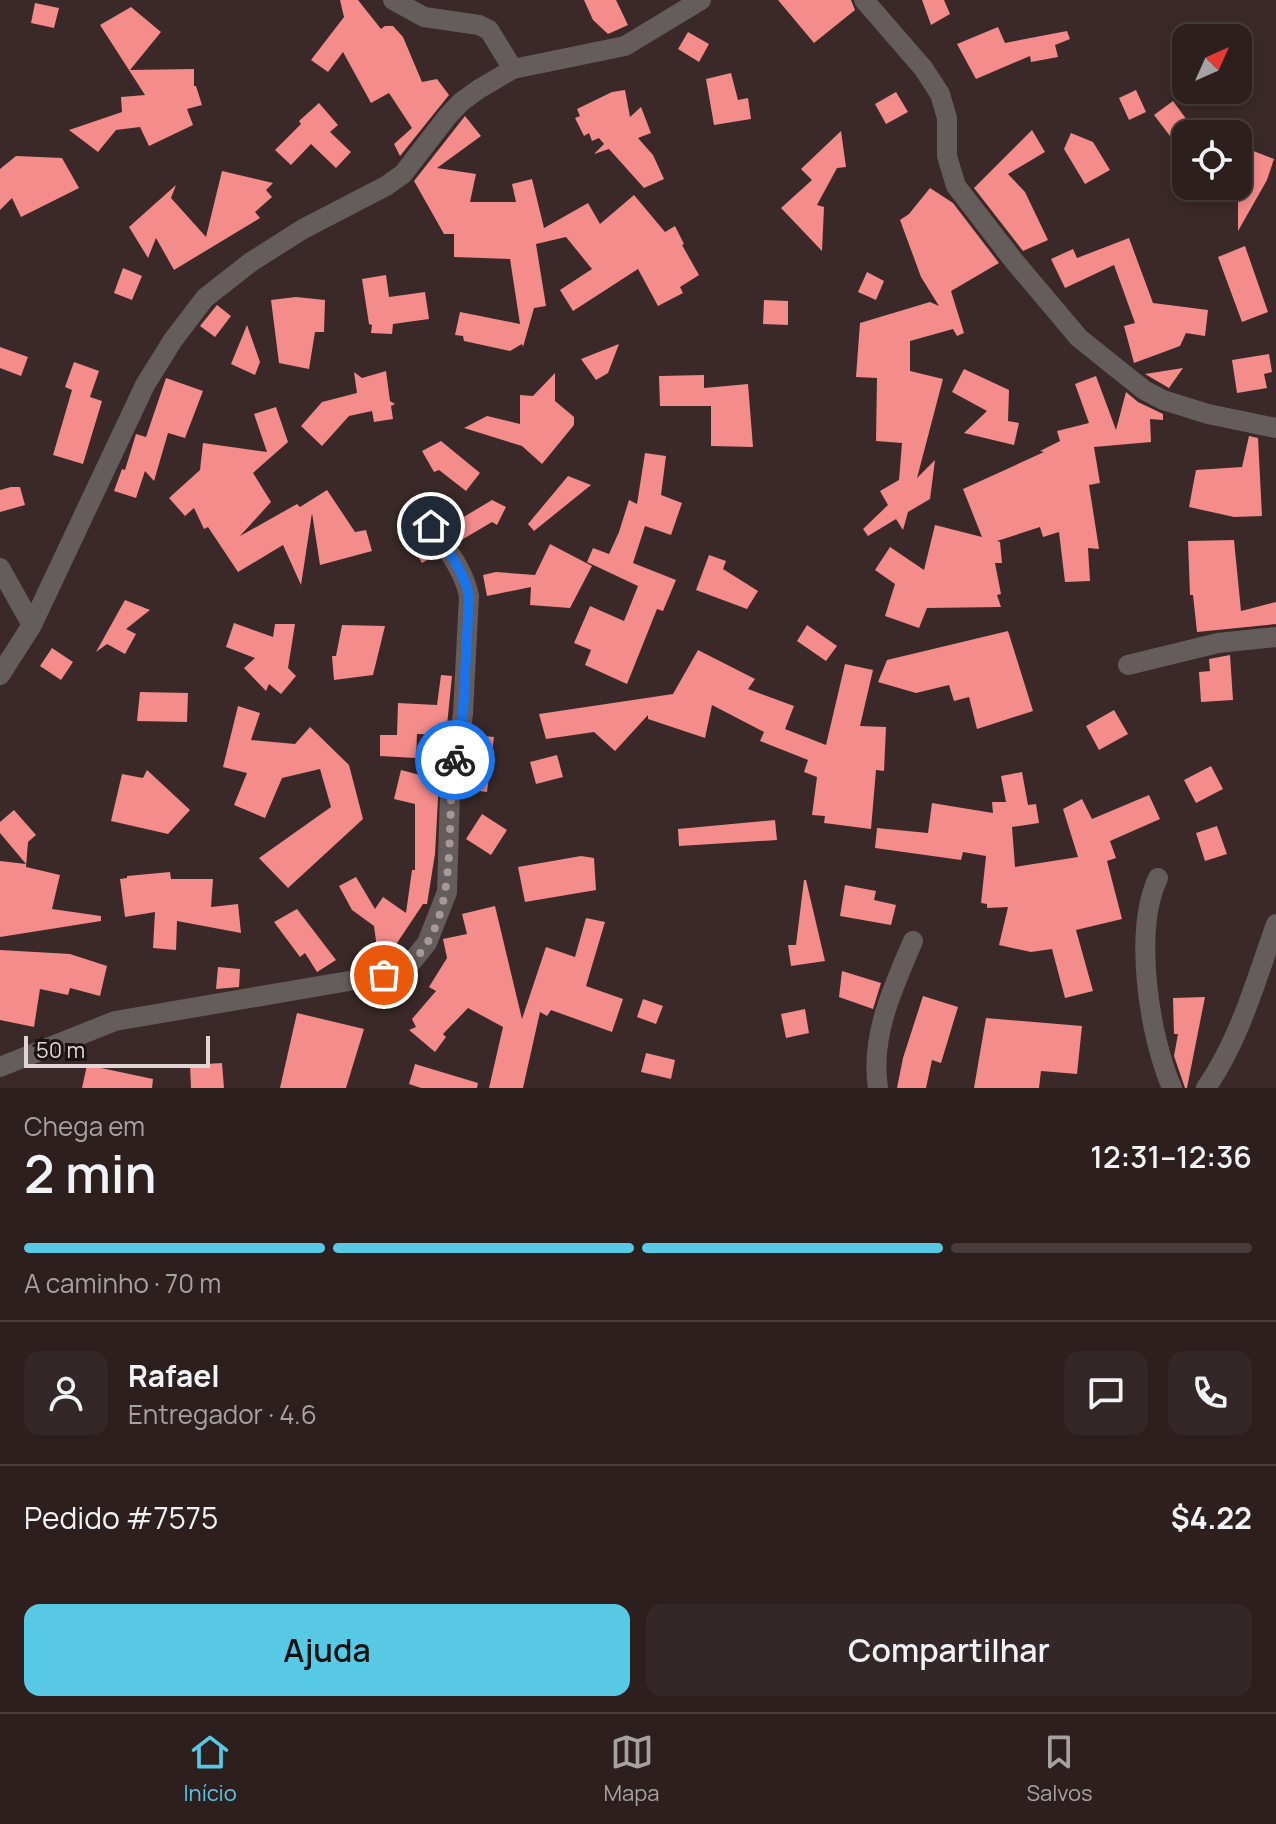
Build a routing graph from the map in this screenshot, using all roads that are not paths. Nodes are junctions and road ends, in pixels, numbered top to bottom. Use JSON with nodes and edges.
{"nodes":[{"id":1,"x":393,"y":0,"type":"edge"},
{"id":2,"x":701,"y":0,"type":"edge"},
{"id":3,"x":864,"y":0,"type":"edge"},
{"id":4,"x":513,"y":69,"type":"junction"},
{"id":5,"x":1276,"y":428,"type":"edge"},
{"id":6,"x":431,"y":526,"type":"dead end"},
{"id":7,"x":0,"y":568,"type":"edge"},
{"id":8,"x":32,"y":625,"type":"junction"},
{"id":9,"x":1276,"y":637,"type":"edge"},
{"id":10,"x":1128,"y":665,"type":"dead end"},
{"id":11,"x":0,"y":675,"type":"edge"},
{"id":12,"x":1158,"y":878,"type":"dead end"},
{"id":13,"x":1276,"y":924,"type":"edge"},
{"id":14,"x":913,"y":941,"type":"dead end"},
{"id":15,"x":0,"y":1067,"type":"edge"},
{"id":16,"x":878,"y":1088,"type":"edge"},
{"id":17,"x":1172,"y":1088,"type":"edge"},
{"id":18,"x":1206,"y":1088,"type":"edge"}],
"edges":[{"from":1,"to":4,"type":"street"},
{"from":2,"to":4,"type":"street"},
{"from":3,"to":5,"type":"street"},
{"from":4,"to":8,"type":"street"},
{"from":6,"to":15,"type":"street"},
{"from":7,"to":8,"type":"street"},
{"from":8,"to":11,"type":"street"},
{"from":9,"to":10,"type":"street"},
{"from":12,"to":17,"type":"street"},
{"from":13,"to":18,"type":"street"},
{"from":14,"to":16,"type":"street"}]}
